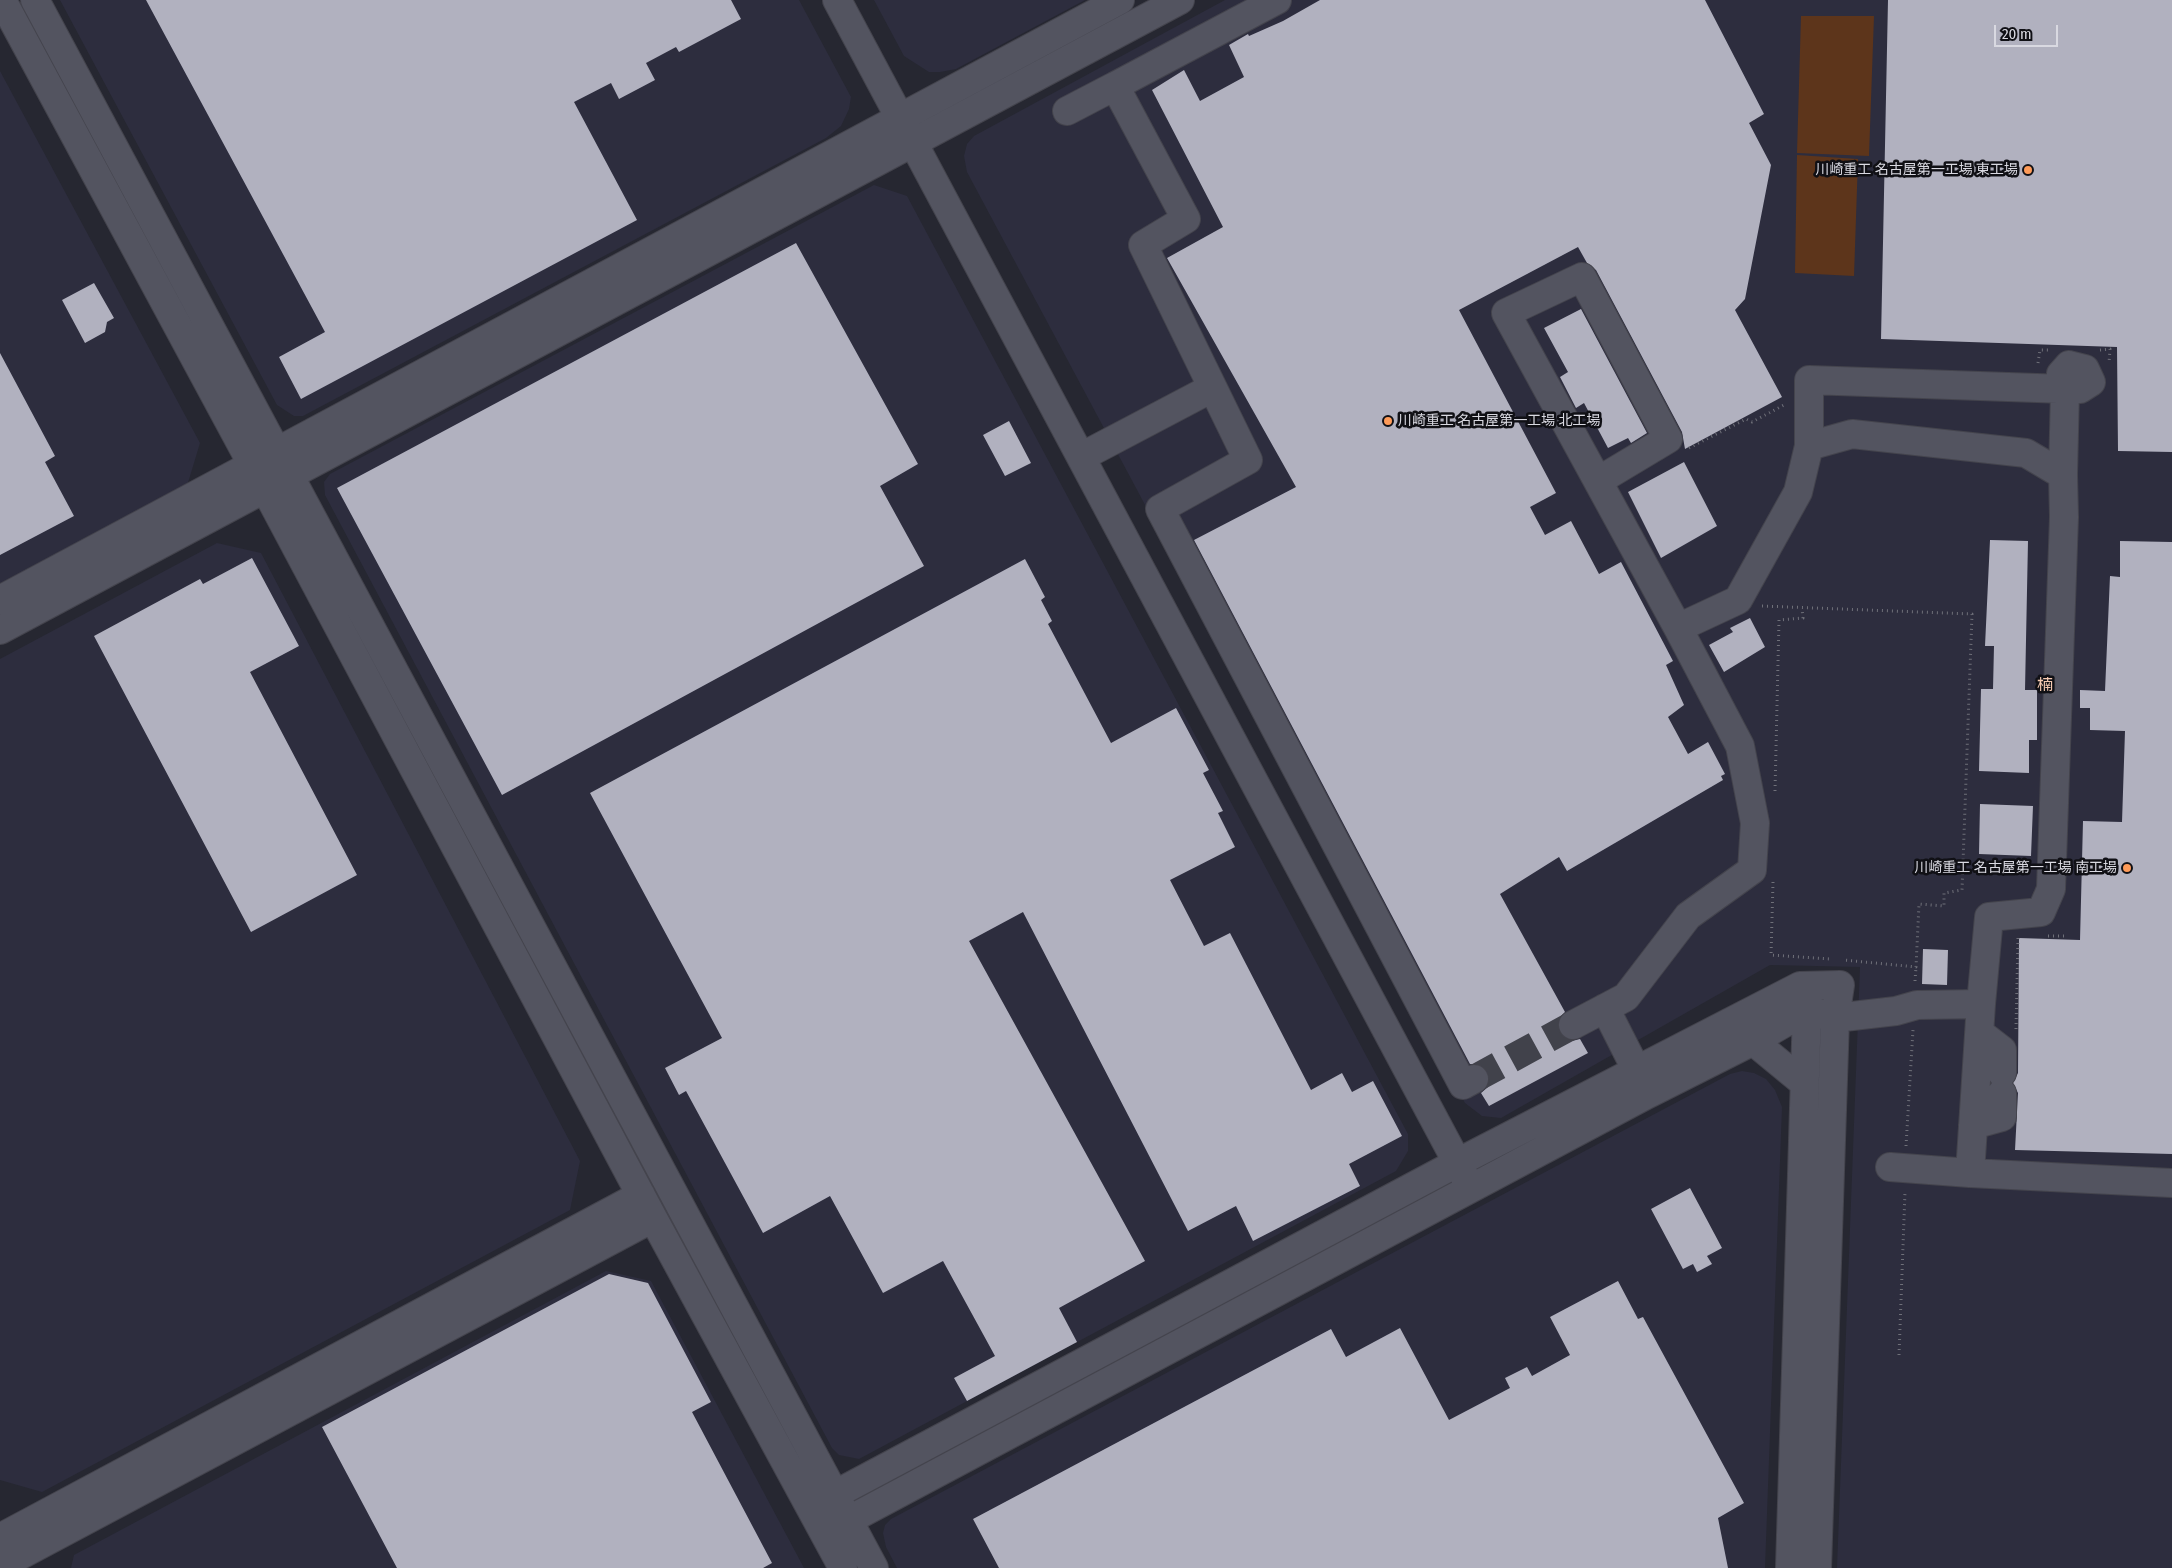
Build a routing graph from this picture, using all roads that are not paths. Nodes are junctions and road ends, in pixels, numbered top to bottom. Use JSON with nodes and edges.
{"nodes":[{"id":1,"x":2,"y":0,"type":"edge"},
{"id":2,"x":35,"y":0,"type":"edge"},
{"id":3,"x":836,"y":0,"type":"edge"},
{"id":4,"x":1120,"y":0,"type":"edge"},
{"id":5,"x":1180,"y":0,"type":"edge"},
{"id":6,"x":1277,"y":0,"type":"edge"},
{"id":7,"x":1115,"y":86,"type":"junction"},
{"id":8,"x":1067,"y":111,"type":"dead end"},
{"id":9,"x":900,"y":117,"type":"junction"},
{"id":10,"x":913,"y":143,"type":"junction"},
{"id":11,"x":1212,"y":388,"type":"junction"},
{"id":12,"x":1809,"y":446,"type":"junction"},
{"id":13,"x":276,"y":452,"type":"junction"},
{"id":14,"x":1081,"y":458,"type":"junction"},
{"id":15,"x":252,"y":464,"type":"junction"},
{"id":16,"x":2063,"y":475,"type":"junction"},
{"id":17,"x":289,"y":476,"type":"junction"},
{"id":18,"x":1598,"y":481,"type":"junction"},
{"id":19,"x":265,"y":489,"type":"junction"},
{"id":20,"x":0,"y":600,"type":"edge"},
{"id":21,"x":1678,"y":628,"type":"junction"},
{"id":22,"x":0,"y":630,"type":"edge"},
{"id":23,"x":1804,"y":998,"type":"junction"},
{"id":24,"x":1980,"y":1004,"type":"junction"},
{"id":25,"x":1605,"y":1008,"type":"junction"},
{"id":26,"x":1835,"y":1018,"type":"junction"},
{"id":27,"x":1573,"y":1025,"type":"tunnel mouth"},
{"id":28,"x":1980,"y":1032,"type":"junction"},
{"id":29,"x":1753,"y":1041,"type":"junction"},
{"id":30,"x":1474,"y":1079,"type":"dead end"},
{"id":31,"x":1642,"y":1083,"type":"junction"},
{"id":32,"x":1804,"y":1083,"type":"junction"},
{"id":33,"x":1973,"y":1125,"type":"junction"},
{"id":34,"x":1457,"y":1163,"type":"junction"},
{"id":35,"x":1890,"y":1168,"type":"dead end"},
{"id":36,"x":1970,"y":1173,"type":"junction"},
{"id":37,"x":2172,"y":1183,"type":"edge"},
{"id":38,"x":1471,"y":1188,"type":"junction"},
{"id":39,"x":647,"y":1206,"type":"junction"},
{"id":40,"x":835,"y":1495,"type":"junction"},
{"id":41,"x":811,"y":1507,"type":"junction"},
{"id":42,"x":848,"y":1520,"type":"junction"},
{"id":43,"x":824,"y":1533,"type":"junction"},
{"id":44,"x":4,"y":1556,"type":"edge"},
{"id":45,"x":843,"y":1568,"type":"edge"},
{"id":46,"x":874,"y":1568,"type":"edge"},
{"id":47,"x":1790,"y":1568,"type":"edge"},
{"id":48,"x":1817,"y":1568,"type":"edge"}],
"edges":[{"from":1,"to":15,"type":"street"},
{"from":2,"to":13,"type":"street"},
{"from":3,"to":9,"type":"street"},
{"from":4,"to":9,"type":"street"},
{"from":5,"to":10,"type":"street"},
{"from":6,"to":7,"type":"street"},
{"from":7,"to":8,"type":"street"},
{"from":7,"to":11,"type":"street"},
{"from":9,"to":10,"type":"street"},
{"from":9,"to":13,"type":"street"},
{"from":10,"to":14,"type":"street"},
{"from":10,"to":17,"type":"street"},
{"from":11,"to":14,"type":"street"},
{"from":11,"to":30,"type":"street"},
{"from":12,"to":16,"type":"street"},
{"from":12,"to":16,"type":"street"},
{"from":12,"to":21,"type":"street"},
{"from":13,"to":15,"type":"street"},
{"from":13,"to":17,"type":"street"},
{"from":14,"to":34,"type":"street"},
{"from":15,"to":19,"type":"street"},
{"from":15,"to":20,"type":"street"},
{"from":16,"to":24,"type":"street"},
{"from":17,"to":19,"type":"street"},
{"from":17,"to":40,"type":"street"},
{"from":18,"to":18,"type":"street"},
{"from":18,"to":21,"type":"street"},
{"from":19,"to":22,"type":"street"},
{"from":19,"to":39,"type":"street"},
{"from":21,"to":25,"type":"street"},
{"from":23,"to":26,"type":"street"},
{"from":23,"to":29,"type":"street"},
{"from":23,"to":31,"type":"street"},
{"from":23,"to":32,"type":"street"},
{"from":24,"to":26,"type":"street"},
{"from":24,"to":28,"type":"street"},
{"from":25,"to":27,"type":"street"},
{"from":25,"to":31,"type":"street"},
{"from":26,"to":48,"type":"street"},
{"from":28,"to":33,"type":"street"},
{"from":28,"to":33,"type":"street"},
{"from":29,"to":31,"type":"street"},
{"from":29,"to":32,"type":"street"},
{"from":31,"to":34,"type":"street"},
{"from":31,"to":38,"type":"street"},
{"from":32,"to":47,"type":"street"},
{"from":33,"to":36,"type":"street"},
{"from":34,"to":38,"type":"street"},
{"from":34,"to":40,"type":"street"},
{"from":35,"to":36,"type":"street"},
{"from":36,"to":37,"type":"street"},
{"from":38,"to":42,"type":"street"},
{"from":39,"to":41,"type":"street"},
{"from":39,"to":44,"type":"street"},
{"from":40,"to":41,"type":"street"},
{"from":40,"to":42,"type":"street"},
{"from":41,"to":43,"type":"street"},
{"from":42,"to":43,"type":"street"},
{"from":42,"to":46,"type":"street"},
{"from":43,"to":45,"type":"street"}]}
